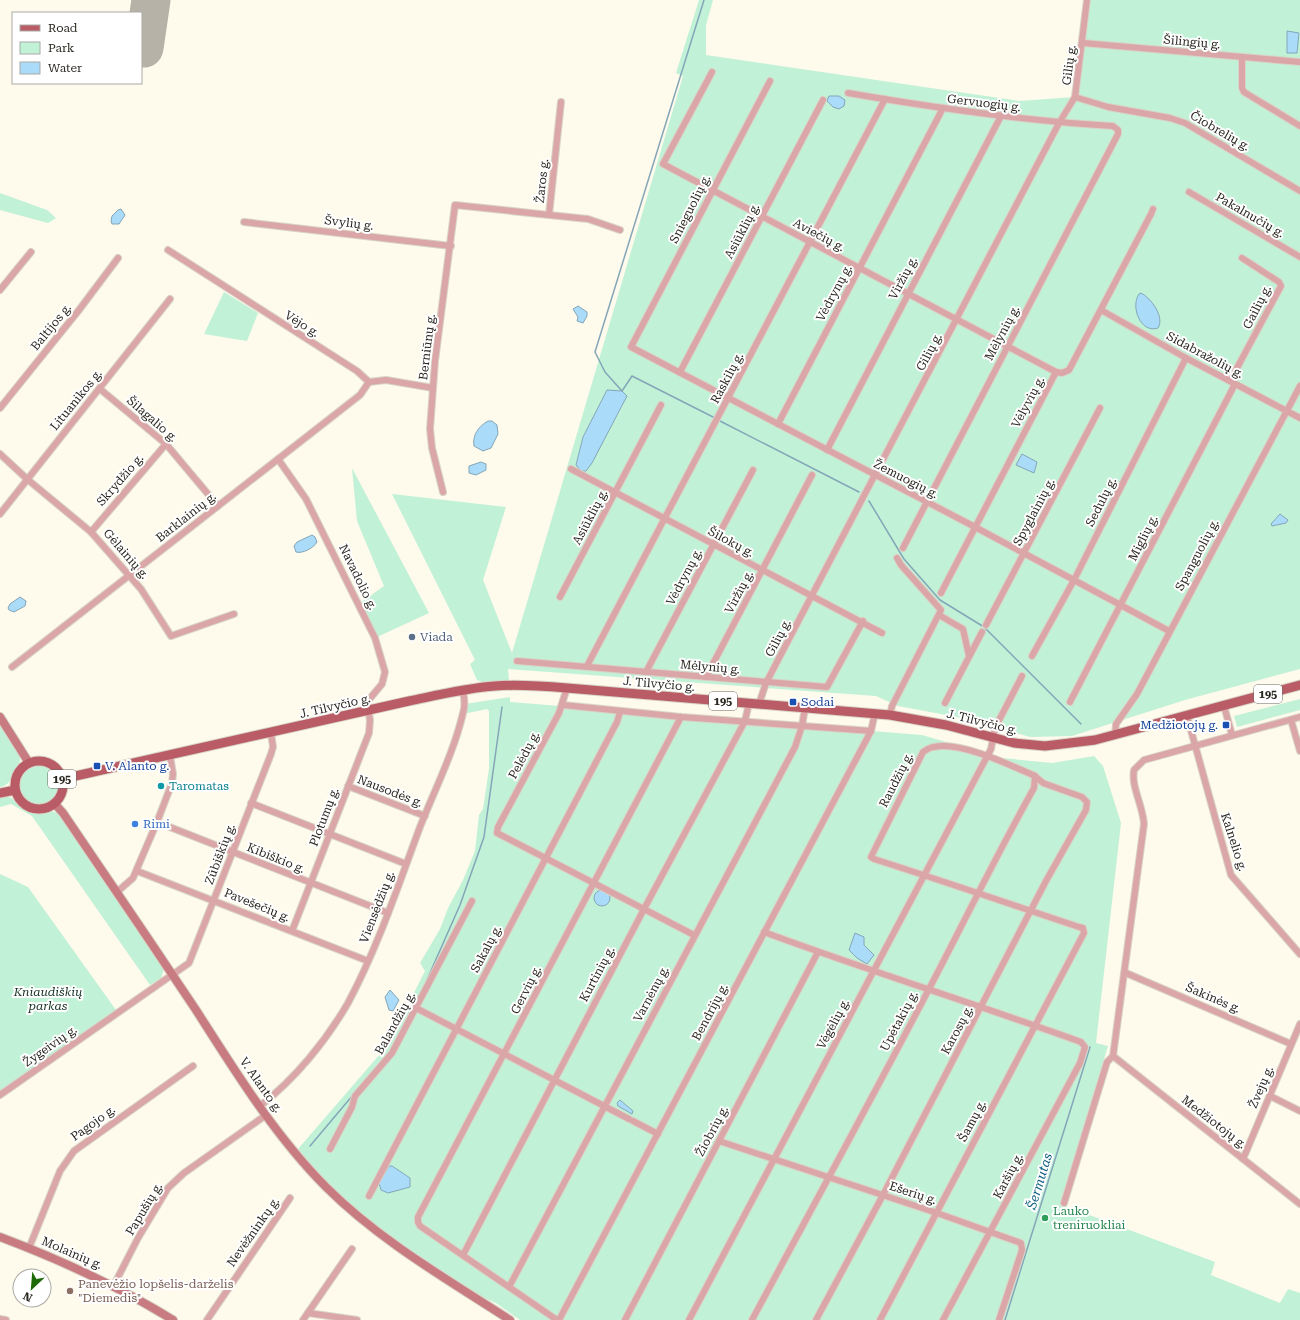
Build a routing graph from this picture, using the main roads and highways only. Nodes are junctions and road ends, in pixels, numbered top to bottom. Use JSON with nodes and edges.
{"nodes":[{"id":1,"x":1300,"y":685,"type":"edge"},
{"id":2,"x":0,"y":717,"type":"edge"},
{"id":3,"x":29,"y":762,"type":"junction"},
{"id":4,"x":62,"y":779,"type":"junction"},
{"id":5,"x":15,"y":790,"type":"junction"},
{"id":6,"x":0,"y":793,"type":"edge"},
{"id":7,"x":54,"y":803,"type":"junction"},
{"id":8,"x":0,"y":1237,"type":"edge"},
{"id":9,"x":173,"y":1320,"type":"edge"},
{"id":10,"x":510,"y":1320,"type":"edge"}],
"edges":[{"from":1,"to":4,"type":"main road","name":"J. Tilvyčio g.","number":"195"},
{"from":2,"to":3,"type":"main road"},
{"from":3,"to":4,"type":"main road","number":"195"},
{"from":3,"to":5,"type":"main road"},
{"from":4,"to":7,"type":"main road","number":"195"},
{"from":5,"to":6,"type":"main road"},
{"from":5,"to":7,"type":"main road","number":"195"},
{"from":7,"to":10,"type":"main road","name":"V. Alanto g."},
{"from":8,"to":9,"type":"main road","name":"Molainių g."}]}
